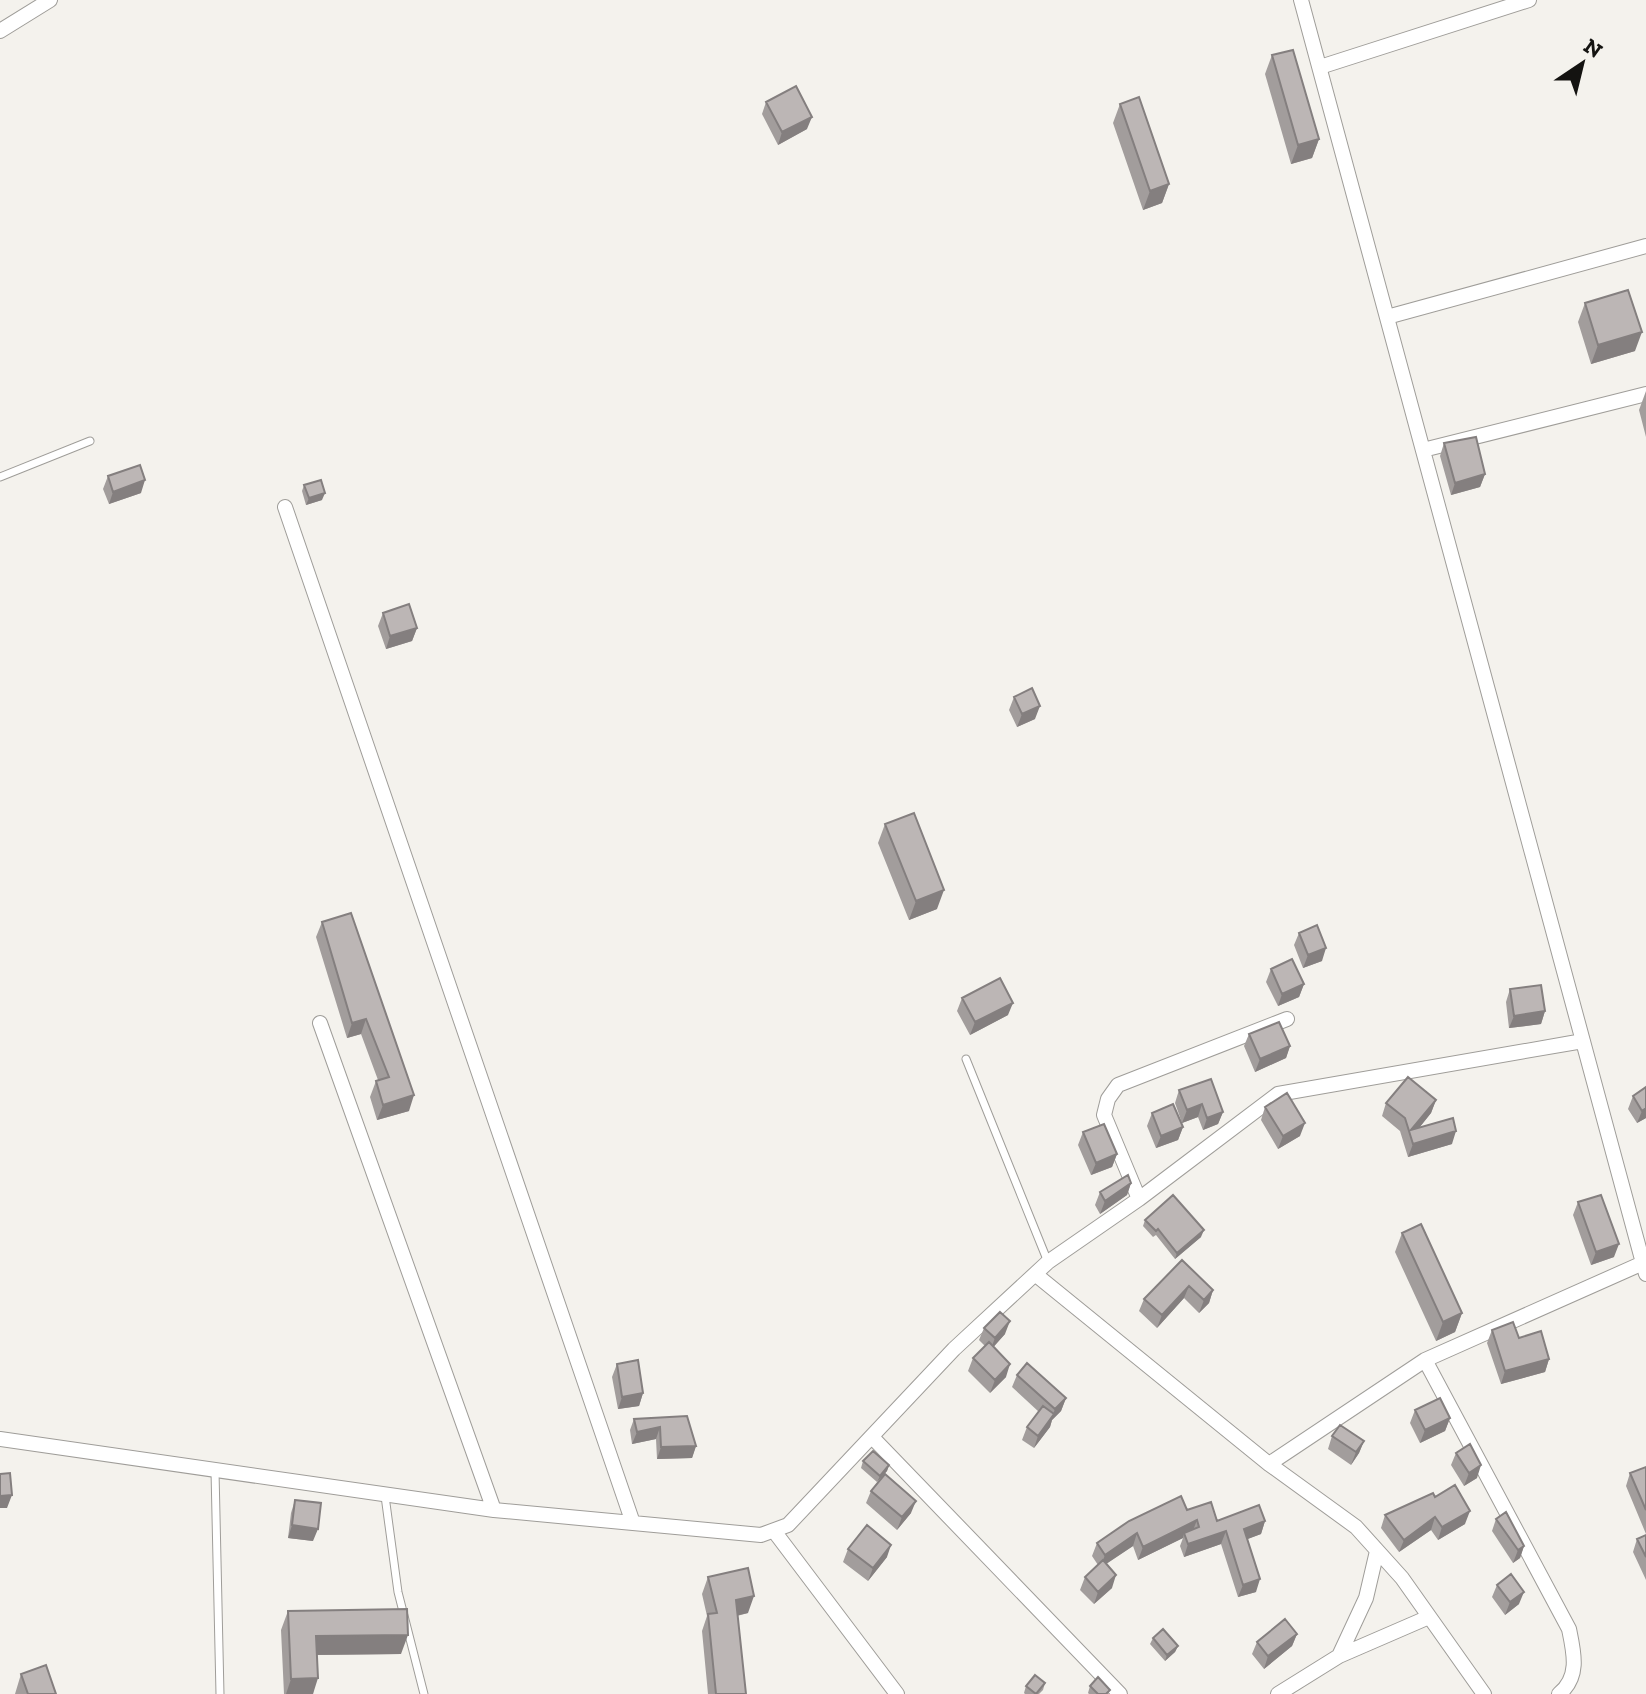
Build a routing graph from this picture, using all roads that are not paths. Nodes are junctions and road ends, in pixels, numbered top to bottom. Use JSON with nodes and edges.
{"nodes":[{"id":1,"x":50,"y":0,"type":"edge"},
{"id":2,"x":1301,"y":0,"type":"edge"},
{"id":3,"x":1529,"y":0,"type":"edge"},
{"id":4,"x":0,"y":31,"type":"edge"},
{"id":5,"x":1320,"y":67,"type":"junction"},
{"id":6,"x":1646,"y":246,"type":"edge"},
{"id":7,"x":1387,"y":317,"type":"junction"},
{"id":8,"x":1646,"y":394,"type":"edge"},
{"id":9,"x":90,"y":441,"type":"dead end"},
{"id":10,"x":1423,"y":450,"type":"junction"},
{"id":11,"x":0,"y":477,"type":"edge"},
{"id":12,"x":285,"y":507,"type":"dead end"},
{"id":13,"x":1287,"y":1019,"type":"dead end"},
{"id":14,"x":320,"y":1023,"type":"dead end"},
{"id":15,"x":1583,"y":1041,"type":"junction"},
{"id":16,"x":966,"y":1059,"type":"dead end"},
{"id":17,"x":1139,"y":1199,"type":"junction"},
{"id":18,"x":1048,"y":1262,"type":"junction"},
{"id":19,"x":1644,"y":1268,"type":"edge"},
{"id":20,"x":1035,"y":1274,"type":"junction"},
{"id":21,"x":1425,"y":1360,"type":"junction"},
{"id":22,"x":872,"y":1437,"type":"junction"},
{"id":23,"x":0,"y":1439,"type":"edge"},
{"id":24,"x":1269,"y":1464,"type":"junction"},
{"id":25,"x":215,"y":1469,"type":"junction"},
{"id":26,"x":385,"y":1496,"type":"junction"},
{"id":27,"x":494,"y":1510,"type":"junction"},
{"id":28,"x":633,"y":1523,"type":"junction"},
{"id":29,"x":774,"y":1531,"type":"junction"},
{"id":30,"x":1377,"y":1551,"type":"junction"},
{"id":31,"x":1429,"y":1617,"type":"junction"},
{"id":32,"x":1339,"y":1656,"type":"junction"},
{"id":33,"x":220,"y":1694,"type":"edge"},
{"id":34,"x":424,"y":1694,"type":"edge"},
{"id":35,"x":897,"y":1694,"type":"edge"},
{"id":36,"x":1120,"y":1694,"type":"edge"},
{"id":37,"x":1278,"y":1694,"type":"edge"},
{"id":38,"x":1484,"y":1694,"type":"edge"},
{"id":39,"x":1559,"y":1694,"type":"edge"}],
"edges":[{"from":1,"to":4,"type":"street"},
{"from":2,"to":5,"type":"street"},
{"from":3,"to":5,"type":"street"},
{"from":5,"to":7,"type":"street"},
{"from":6,"to":7,"type":"street"},
{"from":7,"to":10,"type":"street"},
{"from":8,"to":10,"type":"street"},
{"from":9,"to":11,"type":"lane"},
{"from":10,"to":15,"type":"street"},
{"from":12,"to":28,"type":"street"},
{"from":13,"to":17,"type":"street"},
{"from":14,"to":27,"type":"street"},
{"from":15,"to":17,"type":"street"},
{"from":15,"to":19,"type":"street"},
{"from":16,"to":18,"type":"lane"},
{"from":17,"to":18,"type":"street"},
{"from":18,"to":20,"type":"street"},
{"from":19,"to":21,"type":"street"},
{"from":20,"to":22,"type":"street"},
{"from":20,"to":24,"type":"street"},
{"from":21,"to":24,"type":"street"},
{"from":21,"to":39,"type":"street"},
{"from":22,"to":29,"type":"street"},
{"from":22,"to":36,"type":"street"},
{"from":23,"to":25,"type":"street"},
{"from":24,"to":30,"type":"street"},
{"from":25,"to":26,"type":"street"},
{"from":25,"to":33,"type":"lane"},
{"from":26,"to":27,"type":"street"},
{"from":26,"to":34,"type":"lane"},
{"from":27,"to":28,"type":"street"},
{"from":28,"to":29,"type":"street"},
{"from":29,"to":35,"type":"street"},
{"from":30,"to":31,"type":"street"},
{"from":30,"to":32,"type":"street"},
{"from":31,"to":32,"type":"street"},
{"from":31,"to":38,"type":"street"},
{"from":32,"to":37,"type":"street"}]}
